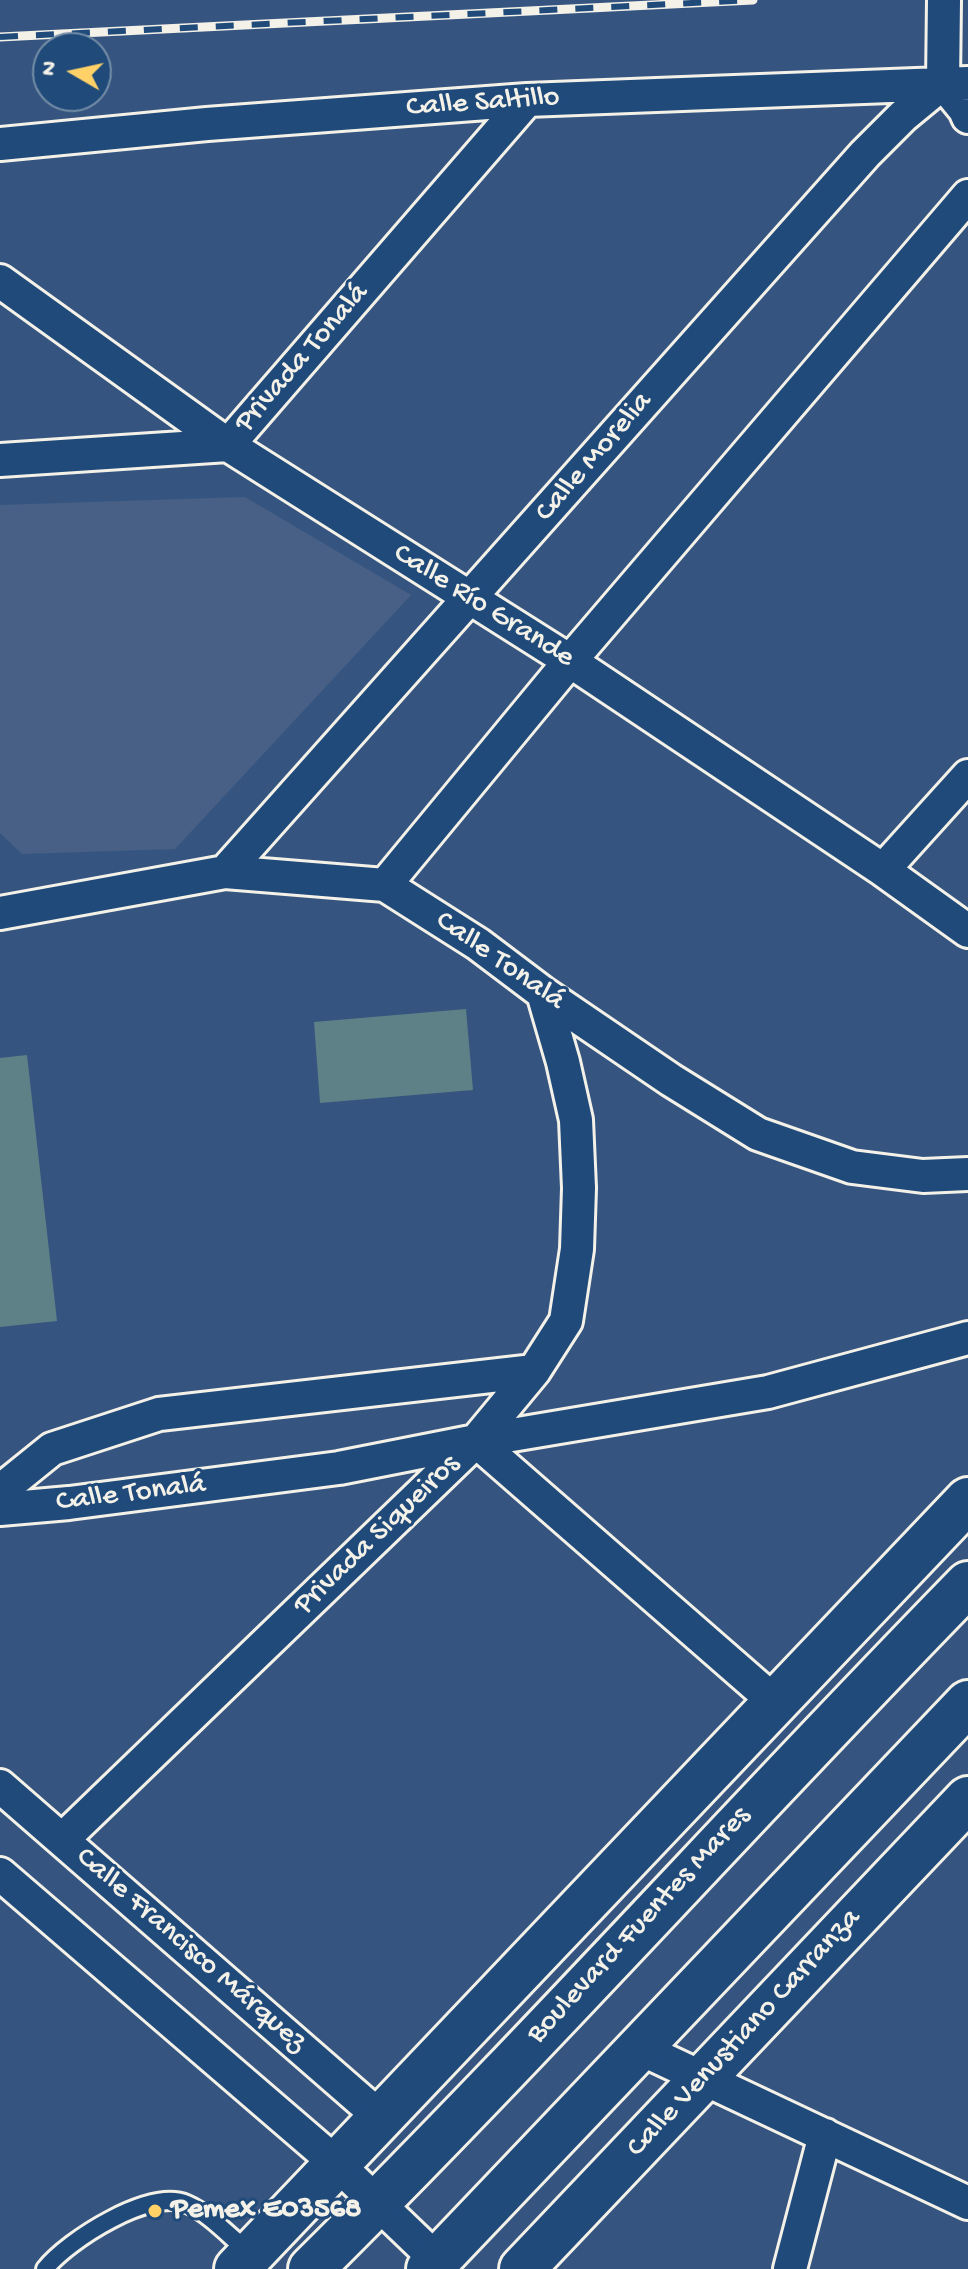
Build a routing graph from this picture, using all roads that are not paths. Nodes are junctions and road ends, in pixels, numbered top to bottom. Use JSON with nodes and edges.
{"nodes":[{"id":1,"x":944,"y":0,"type":"edge"},
{"id":2,"x":955,"y":83,"type":"edge"},
{"id":3,"x":527,"y":100,"type":"junction"},
{"id":4,"x":968,"y":117,"type":"edge"},
{"id":5,"x":0,"y":144,"type":"edge"},
{"id":6,"x":968,"y":196,"type":"edge"},
{"id":7,"x":0,"y":281,"type":"edge"},
{"id":8,"x":228,"y":445,"type":"junction"},
{"id":9,"x":0,"y":460,"type":"edge"},
{"id":10,"x":471,"y":599,"type":"junction"},
{"id":11,"x":570,"y":661,"type":"junction"},
{"id":12,"x":968,"y":776,"type":"edge"},
{"id":13,"x":883,"y":870,"type":"junction"},
{"id":14,"x":225,"y":872,"type":"junction"},
{"id":15,"x":385,"y":885,"type":"junction"},
{"id":16,"x":0,"y":913,"type":"edge"},
{"id":17,"x":968,"y":931,"type":"edge"},
{"id":18,"x":543,"y":993,"type":"junction"},
{"id":19,"x":968,"y":1174,"type":"edge"},
{"id":20,"x":968,"y":1338,"type":"edge"},
{"id":21,"x":534,"y":1371,"type":"junction"},
{"id":22,"x":476,"y":1441,"type":"junction"},
{"id":23,"x":0,"y":1491,"type":"edge"},
{"id":24,"x":968,"y":1500,"type":"edge"},
{"id":25,"x":0,"y":1509,"type":"edge"},
{"id":26,"x":968,"y":1584,"type":"edge"},
{"id":27,"x":775,"y":1702,"type":"junction"},
{"id":28,"x":968,"y":1703,"type":"edge"},
{"id":29,"x":0,"y":1786,"type":"edge"},
{"id":30,"x":968,"y":1799,"type":"edge"},
{"id":31,"x":63,"y":1839,"type":"junction"},
{"id":32,"x":0,"y":1874,"type":"edge"},
{"id":33,"x":639,"y":2048,"type":"junction"},
{"id":34,"x":705,"y":2077,"type":"junction"},
{"id":35,"x":380,"y":2117,"type":"junction"},
{"id":36,"x":825,"y":2135,"type":"junction"},
{"id":37,"x":336,"y":2163,"type":"junction"},
{"id":38,"x":378,"y":2203,"type":"junction"},
{"id":39,"x":968,"y":2203,"type":"edge"},
{"id":40,"x":251,"y":2264,"type":"edge"},
{"id":41,"x":433,"y":2265,"type":"edge"},
{"id":42,"x":45,"y":2269,"type":"edge"},
{"id":43,"x":311,"y":2269,"type":"edge"},
{"id":44,"x":522,"y":2269,"type":"edge"},
{"id":45,"x":790,"y":2269,"type":"edge"}],
"edges":[{"from":1,"to":2,"type":"street"},
{"from":2,"to":3,"type":"street","name":"Calle Saltillo"},
{"from":2,"to":4,"type":"street"},
{"from":2,"to":10,"type":"street","name":"Calle Morelia"},
{"from":3,"to":5,"type":"street","name":"Calle Saltillo"},
{"from":3,"to":8,"type":"street","name":"Privada Tonalá"},
{"from":6,"to":11,"type":"street"},
{"from":7,"to":8,"type":"street","name":"Calle Río Grande"},
{"from":8,"to":9,"type":"street","name":"Privada Tonalá"},
{"from":8,"to":10,"type":"street","name":"Calle Río Grande"},
{"from":10,"to":11,"type":"street","name":"Calle Río Grande"},
{"from":10,"to":14,"type":"street","name":"Calle Morelia"},
{"from":11,"to":13,"type":"street","name":"Calle Río Grande"},
{"from":11,"to":15,"type":"street"},
{"from":12,"to":13,"type":"street"},
{"from":13,"to":17,"type":"street","name":"Calle Río Grande"},
{"from":14,"to":15,"type":"street","name":"Calle Tonalá"},
{"from":14,"to":16,"type":"street","name":"Calle Tonalá"},
{"from":15,"to":18,"type":"street","name":"Calle Tonalá"},
{"from":18,"to":19,"type":"street","name":"Calle Tonalá"},
{"from":18,"to":21,"type":"street"},
{"from":20,"to":22,"type":"street","name":"Calle Tonalá"},
{"from":21,"to":22,"type":"street"},
{"from":21,"to":23,"type":"street"},
{"from":22,"to":25,"type":"street","name":"Calle Tonalá"},
{"from":22,"to":27,"type":"street","name":"Privada Siqueiros"},
{"from":22,"to":31,"type":"street","name":"Privada Siqueiros"},
{"from":24,"to":27,"type":"main road"},
{"from":26,"to":38,"type":"main road","name":"Boulevard Fuentes Mares"},
{"from":27,"to":35,"type":"main road"},
{"from":28,"to":33,"type":"main road"},
{"from":29,"to":31,"type":"street","name":"Calle Francisco Márquez"},
{"from":30,"to":34,"type":"main road","name":"Calle Venustiano Carranza"},
{"from":31,"to":35,"type":"street","name":"Calle Francisco Márquez"},
{"from":32,"to":37,"type":"street"},
{"from":33,"to":34,"type":"street"},
{"from":33,"to":41,"type":"main road"},
{"from":34,"to":36,"type":"street"},
{"from":34,"to":44,"type":"main road","name":"Calle Venustiano Carranza"},
{"from":35,"to":37,"type":"main road"},
{"from":36,"to":39,"type":"street"},
{"from":36,"to":45,"type":"street"},
{"from":37,"to":38,"type":"street"},
{"from":37,"to":40,"type":"main road"},
{"from":38,"to":41,"type":"street"},
{"from":38,"to":43,"type":"main road","name":"Boulevard Fuentes Mares"},
{"from":40,"to":42,"type":"lane"}]}
